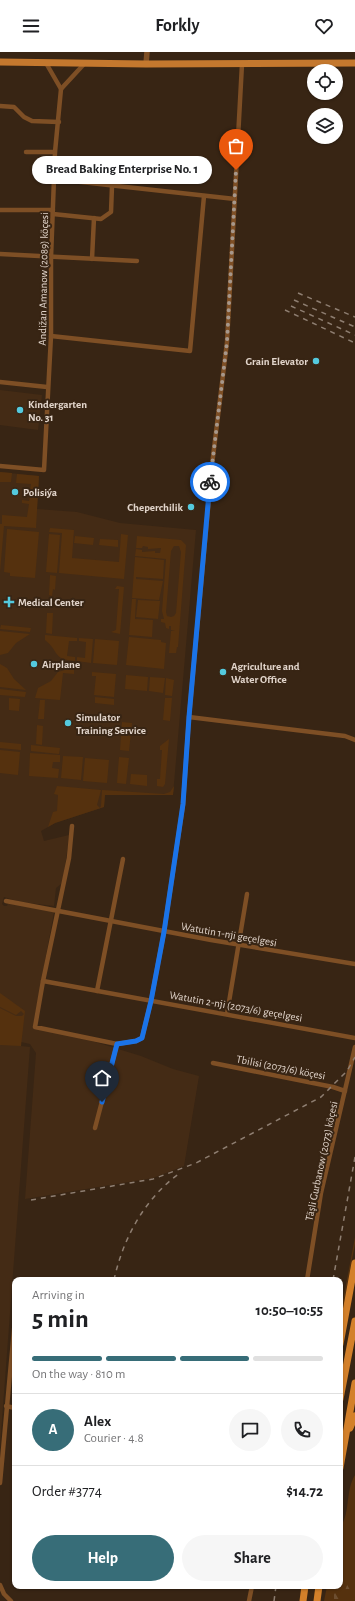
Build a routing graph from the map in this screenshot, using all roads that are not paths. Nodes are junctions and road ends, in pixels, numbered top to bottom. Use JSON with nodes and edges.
{"nodes":[{"id":1,"x":146,"y":52,"type":"edge"},
{"id":2,"x":0,"y":62,"type":"edge"},
{"id":3,"x":46,"y":63,"type":"junction"},
{"id":4,"x":85,"y":63,"type":"junction"},
{"id":5,"x":355,"y":63,"type":"edge"},
{"id":6,"x":146,"y":64,"type":"junction"},
{"id":7,"x":242,"y":64,"type":"junction"},
{"id":8,"x":61,"y":89,"type":"junction"},
{"id":9,"x":0,"y":106,"type":"edge"},
{"id":10,"x":59,"y":122,"type":"junction"},
{"id":11,"x":26,"y":152,"type":"dead end"},
{"id":12,"x":55,"y":152,"type":"junction"},
{"id":13,"x":54,"y":179,"type":"junction"},
{"id":14,"x":112,"y":186,"type":"junction"},
{"id":15,"x":204,"y":196,"type":"junction"},
{"id":16,"x":235,"y":199,"type":"junction"},
{"id":17,"x":0,"y":210,"type":"edge"},
{"id":18,"x":53,"y":212,"type":"junction"},
{"id":19,"x":94,"y":218,"type":"junction"},
{"id":20,"x":0,"y":254,"type":"edge"},
{"id":21,"x":52,"y":258,"type":"junction"},
{"id":22,"x":92,"y":259,"type":"junction"},
{"id":23,"x":137,"y":261,"type":"dead end"},
{"id":24,"x":52,"y":336,"type":"junction"},
{"id":25,"x":0,"y":382,"type":"edge"},
{"id":26,"x":47,"y":387,"type":"junction"},
{"id":27,"x":0,"y":466,"type":"edge"},
{"id":28,"x":189,"y":717,"type":"junction"},
{"id":29,"x":355,"y":740,"type":"edge"},
{"id":30,"x":72,"y":826,"type":"dead end"},
{"id":31,"x":124,"y":859,"type":"dead end"},
{"id":32,"x":247,"y":894,"type":"dead end"},
{"id":33,"x":6,"y":901,"type":"dead end"},
{"id":34,"x":57,"y":910,"type":"junction"},
{"id":35,"x":112,"y":922,"type":"junction"},
{"id":36,"x":164,"y":932,"type":"junction"},
{"id":37,"x":239,"y":945,"type":"junction"},
{"id":38,"x":355,"y":964,"type":"edge"},
{"id":39,"x":43,"y":981,"type":"junction"},
{"id":40,"x":97,"y":991,"type":"junction"},
{"id":41,"x":151,"y":1001,"type":"junction"},
{"id":42,"x":227,"y":1014,"type":"junction"},
{"id":43,"x":355,"y":1038,"type":"edge"},
{"id":44,"x":117,"y":1044,"type":"junction"},
{"id":45,"x":355,"y":1047,"type":"edge"},
{"id":46,"x":212,"y":1063,"type":"dead end"},
{"id":47,"x":346,"y":1091,"type":"junction"},
{"id":48,"x":95,"y":1128,"type":"dead end"},
{"id":49,"x":355,"y":1263,"type":"edge"},
{"id":50,"x":307,"y":1277,"type":"edge"},
{"id":51,"x":355,"y":1320,"type":"edge"},
{"id":52,"x":343,"y":1328,"type":"edge"},
{"id":53,"x":12,"y":1348,"type":"edge"},
{"id":54,"x":343,"y":1383,"type":"edge"},
{"id":55,"x":355,"y":1383,"type":"edge"},
{"id":56,"x":6,"y":1406,"type":"junction"},
{"id":57,"x":12,"y":1407,"type":"edge"},
{"id":58,"x":352,"y":1416,"type":"edge"},
{"id":59,"x":343,"y":1449,"type":"edge"},
{"id":60,"x":0,"y":1483,"type":"edge"},
{"id":61,"x":0,"y":1585,"type":"edge"},
{"id":62,"x":251,"y":1589,"type":"edge"},
{"id":63,"x":305,"y":1589,"type":"edge"},
{"id":64,"x":319,"y":1589,"type":"edge"},
{"id":65,"x":12,"y":1601,"type":"edge"},
{"id":66,"x":249,"y":1601,"type":"edge"},
{"id":67,"x":303,"y":1601,"type":"edge"},
{"id":68,"x":317,"y":1601,"type":"edge"}],
"edges":[{"from":1,"to":6,"type":"street"},
{"from":2,"to":3,"type":"main road"},
{"from":3,"to":4,"type":"main road"},
{"from":3,"to":8,"type":"street"},
{"from":4,"to":6,"type":"main road"},
{"from":4,"to":8,"type":"street"},
{"from":5,"to":7,"type":"main road"},
{"from":6,"to":7,"type":"main road"},
{"from":7,"to":16,"type":"street"},
{"from":8,"to":10,"type":"street","name":"Andižan Amanow (2089) köçesi"},
{"from":9,"to":10,"type":"street"},
{"from":10,"to":12,"type":"street","name":"Andižan Amanow (2089) köçesi"},
{"from":11,"to":12,"type":"street"},
{"from":12,"to":13,"type":"street","name":"Andižan Amanow (2089) köçesi"},
{"from":13,"to":14,"type":"street"},
{"from":13,"to":18,"type":"street","name":"Andižan Amanow (2089) köçesi"},
{"from":14,"to":15,"type":"street"},
{"from":14,"to":19,"type":"street"},
{"from":15,"to":16,"type":"street"},
{"from":15,"to":24,"type":"street"},
{"from":16,"to":28,"type":"street"},
{"from":17,"to":18,"type":"street"},
{"from":18,"to":19,"type":"street"},
{"from":18,"to":21,"type":"street","name":"Andižan Amanow (2089) köçesi"},
{"from":19,"to":22,"type":"street"},
{"from":20,"to":21,"type":"street"},
{"from":21,"to":22,"type":"street"},
{"from":21,"to":24,"type":"street","name":"Andižan Amanow (2089) köçesi"},
{"from":22,"to":23,"type":"street"},
{"from":24,"to":26,"type":"street","name":"Andižan Amanow (2089) köçesi"},
{"from":25,"to":26,"type":"street"},
{"from":26,"to":27,"type":"street","name":"Andižan Amanow (2089) köçesi"},
{"from":28,"to":29,"type":"street"},
{"from":28,"to":36,"type":"street"},
{"from":30,"to":34,"type":"street"},
{"from":31,"to":35,"type":"street"},
{"from":32,"to":37,"type":"street"},
{"from":33,"to":34,"type":"street","name":"Watutin 1-nji geçelgesi"},
{"from":34,"to":35,"type":"street","name":"Watutin 1-nji geçelgesi"},
{"from":34,"to":39,"type":"street"},
{"from":35,"to":36,"type":"street","name":"Watutin 1-nji geçelgesi"},
{"from":35,"to":40,"type":"street"},
{"from":36,"to":37,"type":"street","name":"Watutin 1-nji geçelgesi"},
{"from":36,"to":41,"type":"street"},
{"from":37,"to":38,"type":"street","name":"Watutin 1-nji geçelgesi"},
{"from":37,"to":42,"type":"street"},
{"from":39,"to":40,"type":"street","name":"Watutin 2-nji (2073/6) geçelgesi"},
{"from":39,"to":44,"type":"street"},
{"from":40,"to":41,"type":"street","name":"Watutin 2-nji (2073/6) geçelgesi"},
{"from":41,"to":42,"type":"street","name":"Watutin 2-nji (2073/6) geçelgesi"},
{"from":41,"to":44,"type":"street"},
{"from":42,"to":43,"type":"street","name":"Watutin 2-nji (2073/6) geçelgesi"},
{"from":44,"to":48,"type":"street"},
{"from":45,"to":47,"type":"street","name":"Täşli Gurbanow (2073) köçesi"},
{"from":46,"to":47,"type":"street","name":"Tbilisi (2073/6) köçesi"},
{"from":47,"to":50,"type":"street","name":"Täşli Gurbanow (2073) köçesi"},
{"from":49,"to":52,"type":"highway"},
{"from":51,"to":54,"type":"highway"},
{"from":53,"to":56,"type":"street"},
{"from":55,"to":58,"type":"highway"},
{"from":56,"to":57,"type":"street"},
{"from":56,"to":60,"type":"street"},
{"from":58,"to":59,"type":"highway"},
{"from":61,"to":65,"type":"street"},
{"from":62,"to":66,"type":"street"},
{"from":63,"to":67,"type":"highway"},
{"from":64,"to":68,"type":"highway"}]}
